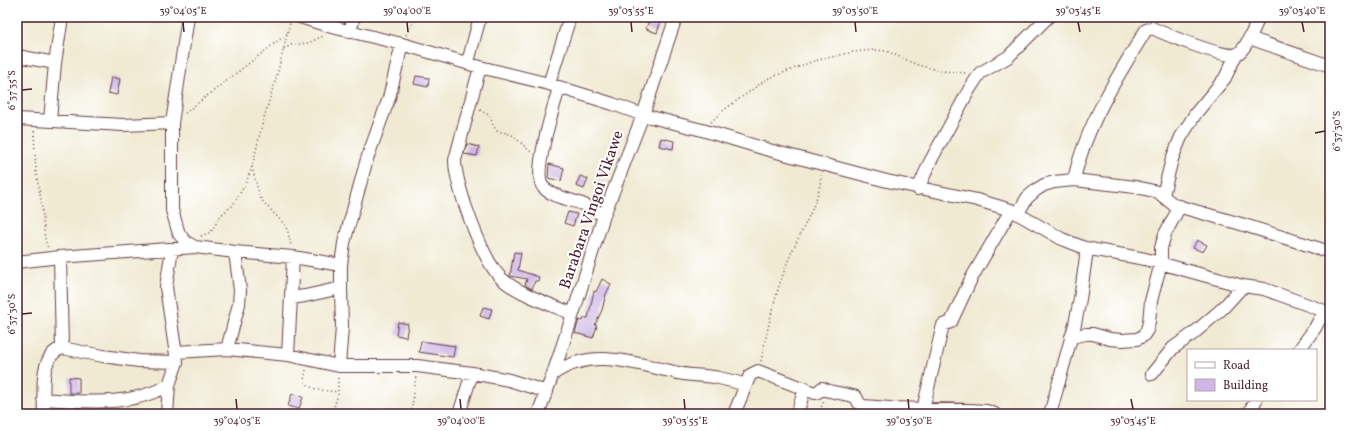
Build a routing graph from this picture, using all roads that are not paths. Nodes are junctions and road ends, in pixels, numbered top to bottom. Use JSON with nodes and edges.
{"nodes":[{"id":1,"x":62,"y":17,"type":"edge"},
{"id":2,"x":188,"y":17,"type":"edge"},
{"id":3,"x":354,"y":17,"type":"edge"},
{"id":4,"x":480,"y":17,"type":"edge"},
{"id":5,"x":570,"y":17,"type":"edge"},
{"id":6,"x":676,"y":17,"type":"edge"},
{"id":7,"x":1048,"y":17,"type":"edge"},
{"id":8,"x":1259,"y":17,"type":"edge"},
{"id":9,"x":295,"y":20,"type":"edge"},
{"id":10,"x":350,"y":32,"type":"junction"},
{"id":11,"x":1249,"y":38,"type":"junction"},
{"id":12,"x":402,"y":44,"type":"junction"},
{"id":13,"x":1236,"y":55,"type":"junction"},
{"id":14,"x":17,"y":56,"type":"edge"},
{"id":15,"x":468,"y":62,"type":"junction"},
{"id":16,"x":55,"y":63,"type":"junction"},
{"id":17,"x":1330,"y":66,"type":"edge"},
{"id":18,"x":480,"y":67,"type":"junction"},
{"id":19,"x":554,"y":86,"type":"junction"},
{"id":20,"x":642,"y":115,"type":"junction"},
{"id":21,"x":17,"y":119,"type":"edge"},
{"id":22,"x":50,"y":121,"type":"junction"},
{"id":23,"x":172,"y":124,"type":"junction"},
{"id":24,"x":1074,"y":180,"type":"junction"},
{"id":25,"x":918,"y":189,"type":"junction"},
{"id":26,"x":1163,"y":195,"type":"junction"},
{"id":27,"x":1180,"y":206,"type":"junction"},
{"id":28,"x":1015,"y":211,"type":"junction"},
{"id":29,"x":604,"y":215,"type":"junction"},
{"id":30,"x":190,"y":244,"type":"junction"},
{"id":31,"x":172,"y":248,"type":"junction"},
{"id":32,"x":1085,"y":248,"type":"junction"},
{"id":33,"x":235,"y":252,"type":"junction"},
{"id":34,"x":1330,"y":252,"type":"edge"},
{"id":35,"x":293,"y":256,"type":"junction"},
{"id":36,"x":60,"y":257,"type":"junction"},
{"id":37,"x":17,"y":262,"type":"edge"},
{"id":38,"x":1160,"y":263,"type":"junction"},
{"id":39,"x":341,"y":265,"type":"junction"},
{"id":40,"x":1243,"y":286,"type":"junction"},
{"id":41,"x":340,"y":288,"type":"junction"},
{"id":42,"x":291,"y":298,"type":"junction"},
{"id":43,"x":1327,"y":312,"type":"edge"},
{"id":44,"x":573,"y":314,"type":"junction"},
{"id":45,"x":1071,"y":337,"type":"junction"},
{"id":46,"x":62,"y":348,"type":"junction"},
{"id":47,"x":227,"y":349,"type":"junction"},
{"id":48,"x":1300,"y":349,"type":"edge"},
{"id":49,"x":288,"y":355,"type":"junction"},
{"id":50,"x":176,"y":357,"type":"junction"},
{"id":51,"x":339,"y":366,"type":"junction"},
{"id":52,"x":472,"y":372,"type":"junction"},
{"id":53,"x":553,"y":374,"type":"junction"},
{"id":54,"x":1152,"y":374,"type":"dead end"},
{"id":55,"x":170,"y":385,"type":"junction"},
{"id":56,"x":746,"y":385,"type":"junction"},
{"id":57,"x":805,"y":388,"type":"junction"},
{"id":58,"x":547,"y":392,"type":"junction"},
{"id":59,"x":43,"y":399,"type":"junction"},
{"id":60,"x":1255,"y":401,"type":"edge"},
{"id":61,"x":923,"y":409,"type":"junction"},
{"id":62,"x":44,"y":414,"type":"edge"},
{"id":63,"x":167,"y":414,"type":"edge"},
{"id":64,"x":459,"y":414,"type":"edge"},
{"id":65,"x":538,"y":414,"type":"edge"},
{"id":66,"x":734,"y":414,"type":"edge"},
{"id":67,"x":797,"y":414,"type":"edge"},
{"id":68,"x":995,"y":414,"type":"edge"},
{"id":69,"x":1050,"y":414,"type":"edge"},
{"id":70,"x":1248,"y":414,"type":"edge"}],
"edges":[{"from":1,"to":16,"type":"street"},
{"from":2,"to":23,"type":"street"},
{"from":3,"to":10,"type":"street"},
{"from":4,"to":15,"type":"street"},
{"from":5,"to":19,"type":"street"},
{"from":6,"to":20,"type":"street","name":"Barabara Vingoi Vikawe"},
{"from":7,"to":25,"type":"street"},
{"from":8,"to":11,"type":"street"},
{"from":9,"to":10,"type":"street"},
{"from":10,"to":12,"type":"street"},
{"from":11,"to":13,"type":"street"},
{"from":11,"to":17,"type":"street"},
{"from":12,"to":15,"type":"street"},
{"from":12,"to":39,"type":"street"},
{"from":13,"to":24,"type":"street"},
{"from":13,"to":26,"type":"street"},
{"from":14,"to":16,"type":"street"},
{"from":15,"to":18,"type":"street"},
{"from":16,"to":22,"type":"street"},
{"from":18,"to":19,"type":"street"},
{"from":18,"to":44,"type":"street"},
{"from":19,"to":20,"type":"street"},
{"from":19,"to":29,"type":"street"},
{"from":20,"to":25,"type":"street"},
{"from":20,"to":29,"type":"street","name":"Barabara Vingoi Vikawe"},
{"from":21,"to":22,"type":"street"},
{"from":22,"to":23,"type":"street"},
{"from":23,"to":30,"type":"street"},
{"from":24,"to":26,"type":"street"},
{"from":24,"to":28,"type":"street"},
{"from":25,"to":28,"type":"street"},
{"from":26,"to":27,"type":"street"},
{"from":27,"to":34,"type":"street"},
{"from":27,"to":38,"type":"street"},
{"from":28,"to":32,"type":"street"},
{"from":28,"to":61,"type":"street"},
{"from":29,"to":44,"type":"street","name":"Barabara Vingoi Vikawe"},
{"from":30,"to":31,"type":"street"},
{"from":30,"to":33,"type":"street"},
{"from":31,"to":36,"type":"street"},
{"from":31,"to":50,"type":"street"},
{"from":32,"to":38,"type":"street"},
{"from":32,"to":45,"type":"street"},
{"from":33,"to":35,"type":"street"},
{"from":33,"to":47,"type":"street"},
{"from":35,"to":39,"type":"street"},
{"from":35,"to":42,"type":"street"},
{"from":36,"to":37,"type":"street"},
{"from":36,"to":46,"type":"street"},
{"from":38,"to":40,"type":"street"},
{"from":38,"to":45,"type":"street"},
{"from":39,"to":41,"type":"street"},
{"from":40,"to":43,"type":"street"},
{"from":40,"to":54,"type":"street"},
{"from":41,"to":42,"type":"street"},
{"from":41,"to":51,"type":"street"},
{"from":42,"to":49,"type":"street"},
{"from":43,"to":48,"type":"street"},
{"from":44,"to":53,"type":"street","name":"Barabara Vingoi Vikawe"},
{"from":45,"to":69,"type":"street"},
{"from":46,"to":50,"type":"street"},
{"from":46,"to":59,"type":"street"},
{"from":47,"to":49,"type":"street"},
{"from":47,"to":50,"type":"street"},
{"from":49,"to":51,"type":"street"},
{"from":50,"to":55,"type":"street"},
{"from":51,"to":52,"type":"street"},
{"from":52,"to":58,"type":"street"},
{"from":52,"to":64,"type":"street"},
{"from":53,"to":56,"type":"street"},
{"from":53,"to":58,"type":"street","name":"Barabara Vingoi Vikawe"},
{"from":55,"to":59,"type":"street"},
{"from":55,"to":63,"type":"street"},
{"from":56,"to":57,"type":"street"},
{"from":56,"to":66,"type":"street"},
{"from":57,"to":61,"type":"street"},
{"from":57,"to":67,"type":"street"},
{"from":58,"to":65,"type":"street","name":"Barabara Vingoi Vikawe"},
{"from":59,"to":62,"type":"street"},
{"from":60,"to":70,"type":"street"},
{"from":61,"to":68,"type":"street"}]}
